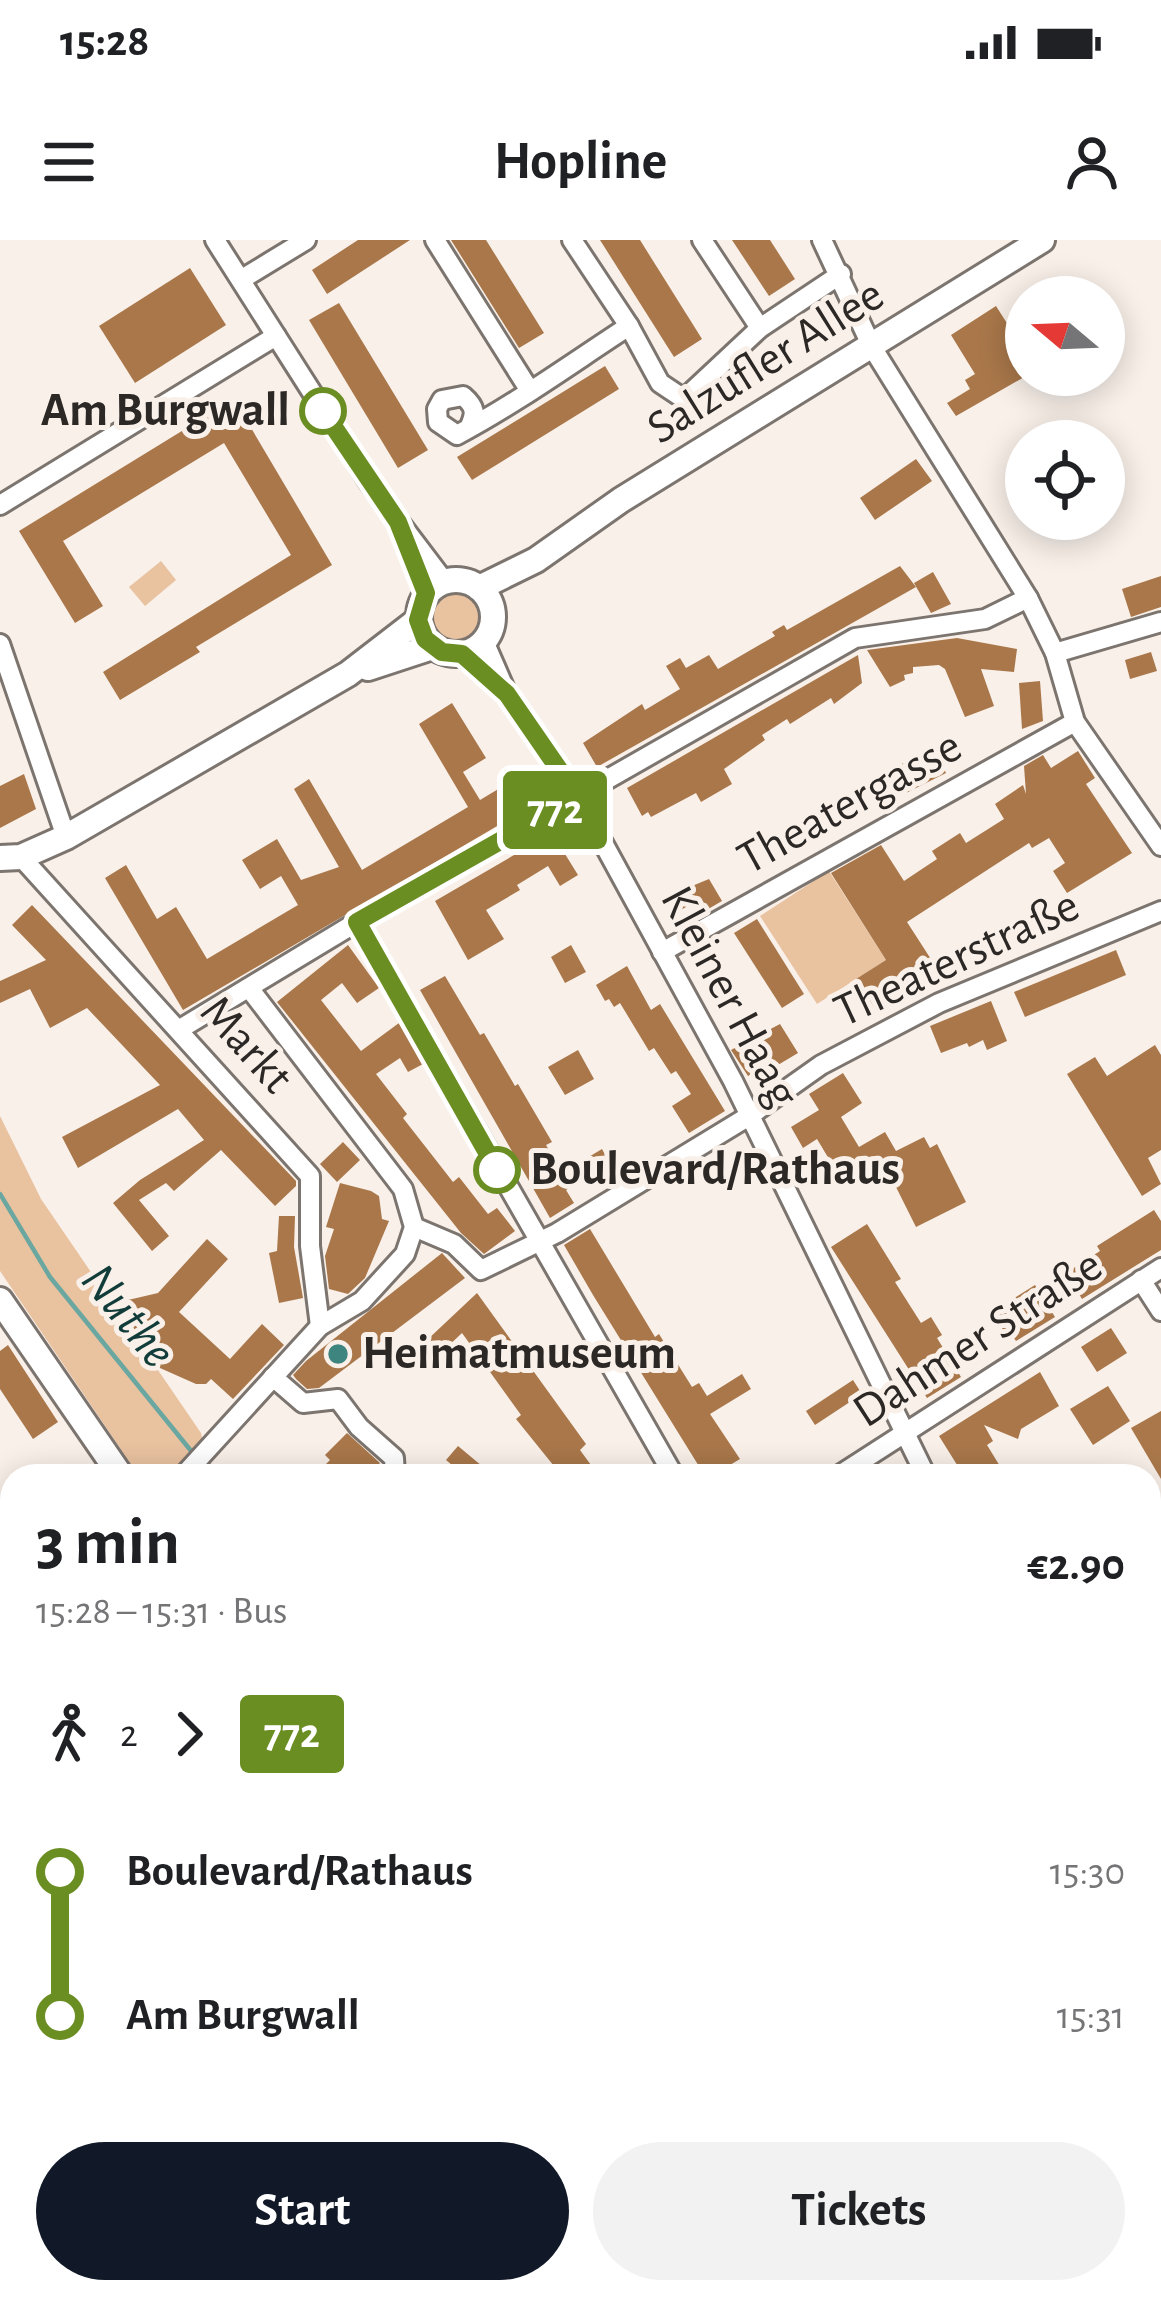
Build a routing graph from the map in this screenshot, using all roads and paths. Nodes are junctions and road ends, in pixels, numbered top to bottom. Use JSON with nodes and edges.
{"nodes":[{"id":1,"x":215,"y":240,"type":"edge"},
{"id":2,"x":306,"y":240,"type":"edge"},
{"id":3,"x":435,"y":240,"type":"edge"},
{"id":4,"x":572,"y":240,"type":"edge"},
{"id":5,"x":702,"y":240,"type":"edge"},
{"id":6,"x":823,"y":240,"type":"edge"},
{"id":7,"x":1042,"y":240,"type":"edge"},
{"id":8,"x":841,"y":274,"type":"junction"},
{"id":9,"x":242,"y":279,"type":"junction"},
{"id":10,"x":629,"y":326,"type":"junction"},
{"id":11,"x":760,"y":328,"type":"junction"},
{"id":12,"x":276,"y":336,"type":"junction"},
{"id":13,"x":872,"y":347,"type":"junction"},
{"id":14,"x":530,"y":391,"type":"junction"},
{"id":15,"x":469,"y":428,"type":"dead end"},
{"id":16,"x":0,"y":505,"type":"edge"},
{"id":17,"x":435,"y":587,"type":"junction"},
{"id":18,"x":486,"y":597,"type":"junction"},
{"id":19,"x":1028,"y":598,"type":"junction"},
{"id":20,"x":418,"y":620,"type":"junction"},
{"id":21,"x":1161,"y":622,"type":"edge"},
{"id":22,"x":0,"y":644,"type":"edge"},
{"id":23,"x":432,"y":647,"type":"junction"},
{"id":24,"x":473,"y":648,"type":"junction"},
{"id":25,"x":1054,"y":653,"type":"junction"},
{"id":26,"x":348,"y":674,"type":"junction"},
{"id":27,"x":1075,"y":722,"type":"junction"},
{"id":28,"x":578,"y":797,"type":"junction"},
{"id":29,"x":66,"y":837,"type":"junction"},
{"id":30,"x":1161,"y":846,"type":"edge"},
{"id":31,"x":10,"y":857,"type":"edge"},
{"id":32,"x":1161,"y":911,"type":"edge"},
{"id":33,"x":357,"y":922,"type":"junction"},
{"id":34,"x":662,"y":952,"type":"junction"},
{"id":35,"x":249,"y":988,"type":"junction"},
{"id":36,"x":180,"y":1029,"type":"junction"},
{"id":37,"x":749,"y":1116,"type":"junction"},
{"id":38,"x":413,"y":1227,"type":"junction"},
{"id":39,"x":538,"y":1243,"type":"junction"},
{"id":40,"x":1161,"y":1268,"type":"edge"},
{"id":41,"x":1142,"y":1280,"type":"junction"},
{"id":42,"x":0,"y":1300,"type":"edge"},
{"id":43,"x":1161,"y":1311,"type":"edge"},
{"id":44,"x":320,"y":1326,"type":"junction"},
{"id":45,"x":273,"y":1377,"type":"junction"},
{"id":46,"x":905,"y":1435,"type":"junction"},
{"id":47,"x":113,"y":1464,"type":"edge"},
{"id":48,"x":194,"y":1464,"type":"edge"},
{"id":49,"x":394,"y":1464,"type":"edge"},
{"id":50,"x":667,"y":1464,"type":"edge"},
{"id":51,"x":858,"y":1464,"type":"edge"},
{"id":52,"x":920,"y":1464,"type":"edge"}],
"edges":[{"from":1,"to":9,"type":"street"},
{"from":2,"to":9,"type":"street"},
{"from":3,"to":14,"type":"street"},
{"from":4,"to":10,"type":"street","name":"Salzufler Allee"},
{"from":5,"to":11,"type":"street","name":"Salzufler Allee"},
{"from":6,"to":8,"type":"street"},
{"from":7,"to":13,"type":"main road","name":"Salzufler Allee"},
{"from":8,"to":11,"type":"street","name":"Salzufler Allee"},
{"from":8,"to":13,"type":"street"},
{"from":9,"to":12,"type":"street"},
{"from":10,"to":11,"type":"street","name":"Salzufler Allee"},
{"from":10,"to":14,"type":"street"},
{"from":12,"to":16,"type":"street"},
{"from":12,"to":17,"type":"street"},
{"from":13,"to":18,"type":"main road","name":"Salzufler Allee"},
{"from":13,"to":19,"type":"street"},
{"from":14,"to":15,"type":"street"},
{"from":17,"to":18,"type":"main road"},
{"from":17,"to":20,"type":"main road"},
{"from":18,"to":24,"type":"main road"},
{"from":19,"to":25,"type":"street"},
{"from":19,"to":28,"type":"street"},
{"from":20,"to":23,"type":"main road"},
{"from":20,"to":26,"type":"main road"},
{"from":21,"to":25,"type":"street"},
{"from":22,"to":29,"type":"street"},
{"from":23,"to":24,"type":"main road"},
{"from":23,"to":26,"type":"main road"},
{"from":24,"to":28,"type":"street","name":"Kleiner Haag"},
{"from":25,"to":27,"type":"street"},
{"from":26,"to":29,"type":"main road"},
{"from":27,"to":30,"type":"street"},
{"from":27,"to":34,"type":"street","name":"Theatergasse"},
{"from":28,"to":33,"type":"street"},
{"from":28,"to":34,"type":"street","name":"Kleiner Haag"},
{"from":29,"to":31,"type":"main road"},
{"from":31,"to":36,"type":"street","name":"Markt"},
{"from":32,"to":37,"type":"street","name":"Theaterstraße"},
{"from":33,"to":35,"type":"street"},
{"from":33,"to":39,"type":"street"},
{"from":34,"to":37,"type":"street","name":"Kleiner Haag"},
{"from":35,"to":36,"type":"street"},
{"from":35,"to":38,"type":"street","name":"Markt"},
{"from":36,"to":44,"type":"street","name":"Markt"},
{"from":37,"to":39,"type":"street","name":"Theaterstraße"},
{"from":37,"to":46,"type":"street","name":"Kleiner Haag"},
{"from":38,"to":39,"type":"street","name":"Theaterstraße"},
{"from":38,"to":44,"type":"street"},
{"from":39,"to":50,"type":"street"},
{"from":40,"to":41,"type":"street","name":"Dahmer Straße"},
{"from":41,"to":43,"type":"street"},
{"from":41,"to":46,"type":"street","name":"Dahmer Straße"},
{"from":42,"to":47,"type":"main road"},
{"from":44,"to":45,"type":"street"},
{"from":45,"to":48,"type":"street"},
{"from":45,"to":49,"type":"street"},
{"from":46,"to":51,"type":"street","name":"Dahmer Straße"},
{"from":46,"to":52,"type":"street","name":"Kleiner Haag"}]}
